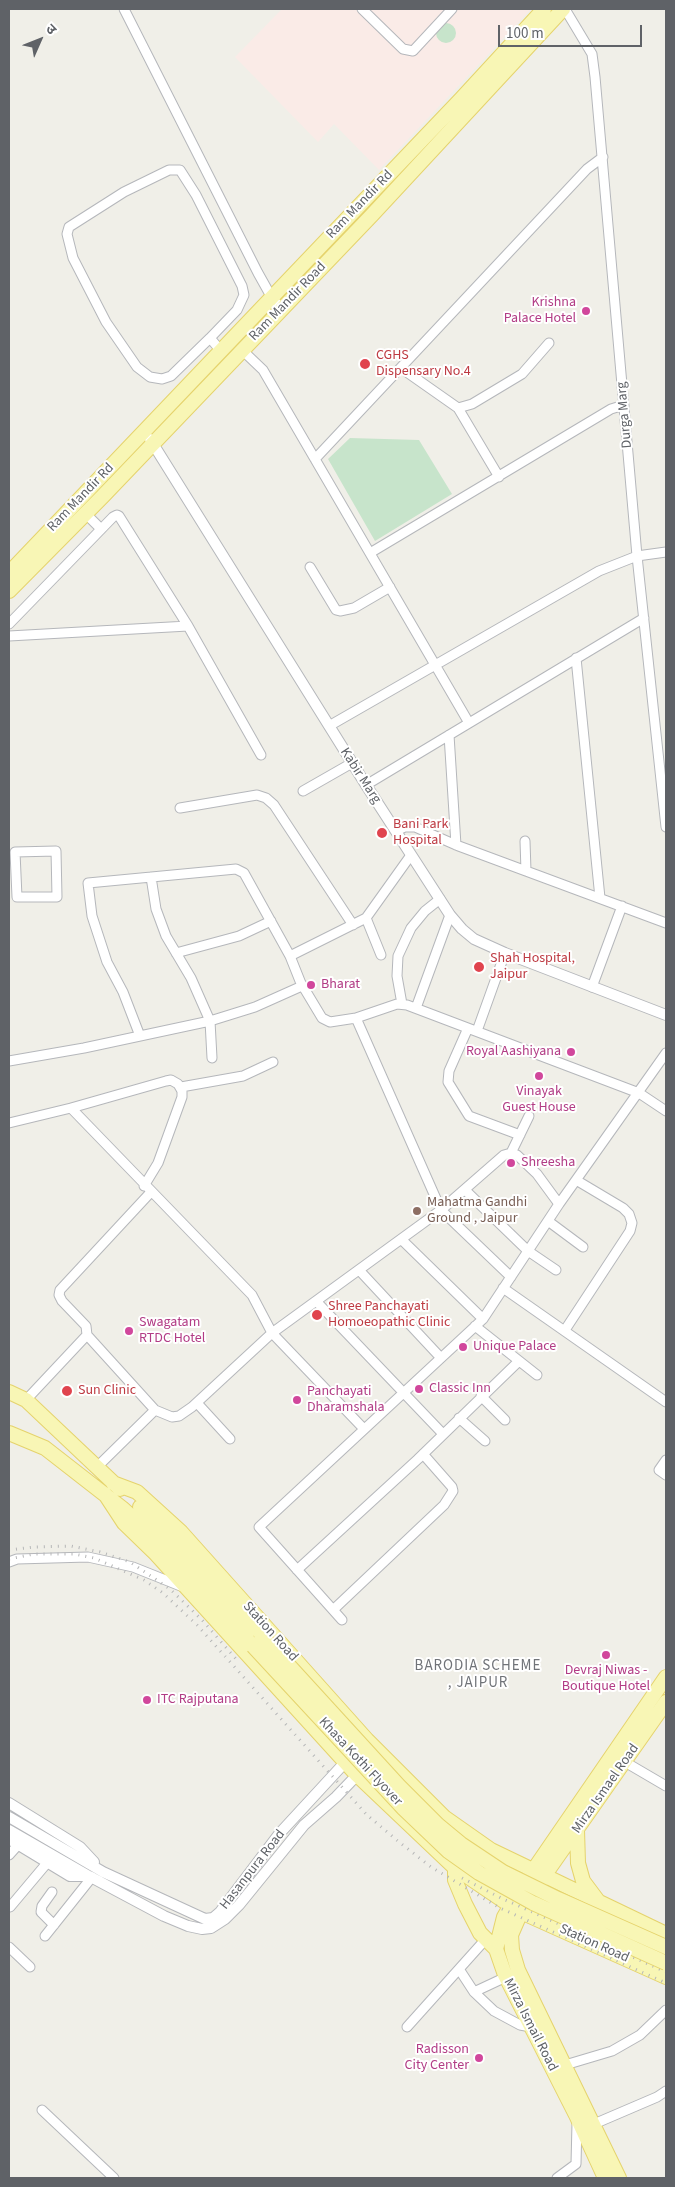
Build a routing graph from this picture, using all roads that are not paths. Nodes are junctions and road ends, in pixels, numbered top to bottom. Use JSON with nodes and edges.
{"nodes":[{"id":1,"x":124,"y":9,"type":"edge"},
{"id":2,"x":362,"y":9,"type":"edge"},
{"id":3,"x":452,"y":9,"type":"edge"},
{"id":4,"x":544,"y":9,"type":"edge"},
{"id":5,"x":564,"y":9,"type":"edge"},
{"id":6,"x":603,"y":157,"type":"junction"},
{"id":7,"x":272,"y":298,"type":"junction"},
{"id":8,"x":282,"y":309,"type":"junction"},
{"id":9,"x":210,"y":338,"type":"junction"},
{"id":10,"x":549,"y":343,"type":"dead end"},
{"id":11,"x":241,"y":349,"type":"junction"},
{"id":12,"x":221,"y":351,"type":"junction"},
{"id":13,"x":401,"y":368,"type":"junction"},
{"id":14,"x":624,"y":406,"type":"junction"},
{"id":15,"x":458,"y":408,"type":"junction"},
{"id":16,"x":145,"y":431,"type":"junction"},
{"id":17,"x":153,"y":443,"type":"junction"},
{"id":18,"x":315,"y":459,"type":"junction"},
{"id":19,"x":499,"y":477,"type":"junction"},
{"id":20,"x":81,"y":508,"type":"junction"},
{"id":21,"x":101,"y":529,"type":"junction"},
{"id":22,"x":666,"y":552,"type":"edge"},
{"id":23,"x":370,"y":554,"type":"junction"},
{"id":24,"x":637,"y":556,"type":"junction"},
{"id":25,"x":310,"y":567,"type":"dead end"},
{"id":26,"x":9,"y":573,"type":"edge"},
{"id":27,"x":390,"y":587,"type":"junction"},
{"id":28,"x":9,"y":591,"type":"edge"},
{"id":29,"x":644,"y":618,"type":"junction"},
{"id":30,"x":9,"y":624,"type":"edge"},
{"id":31,"x":188,"y":626,"type":"junction"},
{"id":32,"x":9,"y":636,"type":"edge"},
{"id":33,"x":576,"y":658,"type":"junction"},
{"id":34,"x":436,"y":665,"type":"junction"},
{"id":35,"x":469,"y":723,"type":"junction"},
{"id":36,"x":329,"y":726,"type":"junction"},
{"id":37,"x":449,"y":735,"type":"junction"},
{"id":38,"x":261,"y":755,"type":"dead end"},
{"id":39,"x":352,"y":763,"type":"junction"},
{"id":40,"x":366,"y":785,"type":"junction"},
{"id":41,"x":303,"y":791,"type":"dead end"},
{"id":42,"x":180,"y":808,"type":"dead end"},
{"id":43,"x":666,"y":827,"type":"edge"},
{"id":44,"x":396,"y":831,"type":"junction"},
{"id":45,"x":525,"y":841,"type":"dead end"},
{"id":46,"x":456,"y":845,"type":"junction"},
{"id":47,"x":411,"y":855,"type":"junction"},
{"id":48,"x":12,"y":871,"type":"edge"},
{"id":49,"x":526,"y":871,"type":"junction"},
{"id":50,"x":151,"y":877,"type":"junction"},
{"id":51,"x":600,"y":898,"type":"junction"},
{"id":52,"x":440,"y":899,"type":"junction"},
{"id":53,"x":622,"y":906,"type":"junction"},
{"id":54,"x":450,"y":915,"type":"junction"},
{"id":55,"x":366,"y":918,"type":"junction"},
{"id":56,"x":271,"y":921,"type":"junction"},
{"id":57,"x":666,"y":922,"type":"edge"},
{"id":58,"x":353,"y":925,"type":"junction"},
{"id":59,"x":176,"y":953,"type":"junction"},
{"id":60,"x":505,"y":953,"type":"junction"},
{"id":61,"x":381,"y":955,"type":"dead end"},
{"id":62,"x":290,"y":956,"type":"junction"},
{"id":63,"x":301,"y":983,"type":"junction"},
{"id":64,"x":592,"y":986,"type":"junction"},
{"id":65,"x":402,"y":1004,"type":"junction"},
{"id":66,"x":416,"y":1008,"type":"junction"},
{"id":67,"x":666,"y":1015,"type":"edge"},
{"id":68,"x":356,"y":1018,"type":"junction"},
{"id":69,"x":210,"y":1021,"type":"junction"},
{"id":70,"x":472,"y":1030,"type":"junction"},
{"id":71,"x":140,"y":1036,"type":"junction"},
{"id":72,"x":666,"y":1053,"type":"edge"},
{"id":73,"x":212,"y":1058,"type":"dead end"},
{"id":74,"x":9,"y":1061,"type":"edge"},
{"id":75,"x":273,"y":1062,"type":"dead end"},
{"id":76,"x":181,"y":1087,"type":"junction"},
{"id":77,"x":639,"y":1093,"type":"junction"},
{"id":78,"x":71,"y":1108,"type":"junction"},
{"id":79,"x":666,"y":1111,"type":"edge"},
{"id":80,"x":529,"y":1116,"type":"dead end"},
{"id":81,"x":9,"y":1123,"type":"edge"},
{"id":82,"x":520,"y":1135,"type":"junction"},
{"id":83,"x":511,"y":1153,"type":"junction"},
{"id":84,"x":576,"y":1180,"type":"junction"},
{"id":85,"x":148,"y":1189,"type":"junction"},
{"id":86,"x":465,"y":1190,"type":"junction"},
{"id":87,"x":559,"y":1204,"type":"junction"},
{"id":88,"x":441,"y":1210,"type":"junction"},
{"id":89,"x":548,"y":1221,"type":"junction"},
{"id":90,"x":401,"y":1239,"type":"junction"},
{"id":91,"x":583,"y":1247,"type":"dead end"},
{"id":92,"x":528,"y":1251,"type":"junction"},
{"id":93,"x":359,"y":1270,"type":"junction"},
{"id":94,"x":556,"y":1270,"type":"dead end"},
{"id":95,"x":511,"y":1277,"type":"junction"},
{"id":96,"x":503,"y":1288,"type":"junction"},
{"id":97,"x":316,"y":1301,"type":"junction"},
{"id":98,"x":483,"y":1319,"type":"junction"},
{"id":99,"x":475,"y":1326,"type":"junction"},
{"id":100,"x":565,"y":1330,"type":"junction"},
{"id":101,"x":272,"y":1334,"type":"junction"},
{"id":102,"x":87,"y":1335,"type":"junction"},
{"id":103,"x":441,"y":1358,"type":"junction"},
{"id":104,"x":518,"y":1360,"type":"junction"},
{"id":105,"x":537,"y":1375,"type":"dead end"},
{"id":106,"x":9,"y":1380,"type":"edge"},
{"id":107,"x":404,"y":1392,"type":"junction"},
{"id":108,"x":481,"y":1396,"type":"junction"},
{"id":109,"x":19,"y":1397,"type":"edge"},
{"id":110,"x":666,"y":1402,"type":"edge"},
{"id":111,"x":197,"y":1403,"type":"junction"},
{"id":112,"x":155,"y":1410,"type":"junction"},
{"id":113,"x":459,"y":1418,"type":"junction"},
{"id":114,"x":505,"y":1420,"type":"dead end"},
{"id":115,"x":364,"y":1429,"type":"junction"},
{"id":116,"x":9,"y":1433,"type":"edge"},
{"id":117,"x":443,"y":1434,"type":"junction"},
{"id":118,"x":230,"y":1439,"type":"dead end"},
{"id":119,"x":485,"y":1442,"type":"dead end"},
{"id":120,"x":423,"y":1454,"type":"junction"},
{"id":121,"x":666,"y":1460,"type":"edge"},
{"id":122,"x":97,"y":1467,"type":"junction"},
{"id":123,"x":666,"y":1475,"type":"edge"},
{"id":124,"x":109,"y":1488,"type":"junction"},
{"id":125,"x":126,"y":1502,"type":"junction"},
{"id":126,"x":9,"y":1562,"type":"edge"},
{"id":127,"x":297,"y":1570,"type":"junction"},
{"id":128,"x":187,"y":1588,"type":"junction"},
{"id":129,"x":333,"y":1610,"type":"junction"},
{"id":130,"x":342,"y":1620,"type":"dead end"},
{"id":131,"x":666,"y":1676,"type":"edge"},
{"id":132,"x":666,"y":1702,"type":"edge"},
{"id":133,"x":367,"y":1740,"type":"junction"},
{"id":134,"x":379,"y":1753,"type":"junction"},
{"id":135,"x":345,"y":1762,"type":"junction"},
{"id":136,"x":625,"y":1762,"type":"junction"},
{"id":137,"x":357,"y":1775,"type":"junction"},
{"id":138,"x":666,"y":1786,"type":"edge"},
{"id":139,"x":9,"y":1803,"type":"edge"},
{"id":140,"x":9,"y":1817,"type":"edge"},
{"id":141,"x":9,"y":1830,"type":"edge"},
{"id":142,"x":577,"y":1830,"type":"junction"},
{"id":143,"x":13,"y":1842,"type":"edge"},
{"id":144,"x":9,"y":1855,"type":"edge"},
{"id":145,"x":47,"y":1863,"type":"junction"},
{"id":146,"x":455,"y":1868,"type":"junction"},
{"id":147,"x":538,"y":1873,"type":"junction"},
{"id":148,"x":96,"y":1877,"type":"junction"},
{"id":149,"x":52,"y":1892,"type":"dead end"},
{"id":150,"x":599,"y":1902,"type":"junction"},
{"id":151,"x":10,"y":1907,"type":"dead end"},
{"id":152,"x":516,"y":1909,"type":"junction"},
{"id":153,"x":54,"y":1924,"type":"junction"},
{"id":154,"x":666,"y":1934,"type":"edge"},
{"id":155,"x":45,"y":1936,"type":"dead end"},
{"id":156,"x":491,"y":1945,"type":"junction"},
{"id":157,"x":9,"y":1947,"type":"edge"},
{"id":158,"x":666,"y":1947,"type":"edge"},
{"id":159,"x":666,"y":1963,"type":"edge"},
{"id":160,"x":30,"y":1967,"type":"dead end"},
{"id":161,"x":459,"y":1969,"type":"junction"},
{"id":162,"x":506,"y":1977,"type":"junction"},
{"id":163,"x":666,"y":1977,"type":"edge"},
{"id":164,"x":474,"y":1992,"type":"junction"},
{"id":165,"x":666,"y":2010,"type":"edge"},
{"id":166,"x":407,"y":2027,"type":"dead end"},
{"id":167,"x":531,"y":2027,"type":"junction"},
{"id":168,"x":564,"y":2065,"type":"junction"},
{"id":169,"x":666,"y":2090,"type":"edge"},
{"id":170,"x":42,"y":2110,"type":"dead end"},
{"id":171,"x":576,"y":2117,"type":"junction"},
{"id":172,"x":594,"y":2124,"type":"junction"},
{"id":173,"x":114,"y":2178,"type":"edge"},
{"id":174,"x":557,"y":2178,"type":"edge"},
{"id":175,"x":605,"y":2178,"type":"edge"},
{"id":176,"x":619,"y":2178,"type":"edge"}],
"edges":[{"from":1,"to":7,"type":"street"},
{"from":2,"to":3,"type":"street"},
{"from":4,"to":7,"type":"main road","name":"Ram Mandir Rd"},
{"from":5,"to":6,"type":"street","name":"Durga Marg"},
{"from":5,"to":8,"type":"main road","name":"Ram Mandir Road"},
{"from":6,"to":13,"type":"street"},
{"from":6,"to":14,"type":"street","name":"Durga Marg"},
{"from":7,"to":8,"type":"street"},
{"from":7,"to":12,"type":"main road","name":"Ram Mandir Rd"},
{"from":8,"to":11,"type":"main road","name":"Ram Mandir Road"},
{"from":9,"to":9,"type":"street"},
{"from":9,"to":12,"type":"street"},
{"from":10,"to":15,"type":"street"},
{"from":11,"to":17,"type":"main road","name":"Ram Mandir Road"},
{"from":11,"to":18,"type":"street"},
{"from":12,"to":16,"type":"main road","name":"Ram Mandir Rd"},
{"from":13,"to":15,"type":"street"},
{"from":13,"to":18,"type":"street"},
{"from":14,"to":19,"type":"street"},
{"from":14,"to":24,"type":"street","name":"Durga Marg"},
{"from":15,"to":19,"type":"street"},
{"from":16,"to":17,"type":"street","name":"Kabir Marg"},
{"from":16,"to":20,"type":"main road","name":"Ram Mandir Rd"},
{"from":17,"to":20,"type":"main road","name":"Ram Mandir Road"},
{"from":17,"to":36,"type":"street","name":"Kabir Marg"},
{"from":18,"to":23,"type":"street"},
{"from":19,"to":23,"type":"street"},
{"from":20,"to":21,"type":"street"},
{"from":20,"to":26,"type":"main road","name":"Ram Mandir Rd"},
{"from":20,"to":28,"type":"main road","name":"Ram Mandir Road"},
{"from":21,"to":30,"type":"street"},
{"from":21,"to":31,"type":"street"},
{"from":22,"to":24,"type":"street"},
{"from":23,"to":27,"type":"street"},
{"from":24,"to":29,"type":"street","name":"Durga Marg"},
{"from":24,"to":34,"type":"street"},
{"from":25,"to":27,"type":"street"},
{"from":27,"to":34,"type":"street"},
{"from":29,"to":33,"type":"street"},
{"from":29,"to":43,"type":"street","name":"Durga Marg"},
{"from":31,"to":32,"type":"street"},
{"from":31,"to":38,"type":"street"},
{"from":33,"to":35,"type":"street"},
{"from":33,"to":51,"type":"street"},
{"from":34,"to":35,"type":"street"},
{"from":34,"to":36,"type":"street"},
{"from":35,"to":37,"type":"street"},
{"from":36,"to":39,"type":"street","name":"Kabir Marg"},
{"from":37,"to":40,"type":"street"},
{"from":37,"to":46,"type":"street"},
{"from":39,"to":40,"type":"street","name":"Kabir Marg"},
{"from":39,"to":41,"type":"street"},
{"from":40,"to":44,"type":"street","name":"Kabir Marg"},
{"from":42,"to":58,"type":"street"},
{"from":44,"to":46,"type":"street"},
{"from":44,"to":47,"type":"street","name":"Kabir Marg"},
{"from":45,"to":49,"type":"street"},
{"from":46,"to":49,"type":"street"},
{"from":47,"to":52,"type":"street","name":"Kabir Marg"},
{"from":47,"to":55,"type":"street"},
{"from":48,"to":48,"type":"street"},
{"from":49,"to":51,"type":"street"},
{"from":50,"to":56,"type":"street"},
{"from":50,"to":59,"type":"street"},
{"from":50,"to":71,"type":"street"},
{"from":51,"to":53,"type":"street"},
{"from":52,"to":54,"type":"street","name":"Kabir Marg"},
{"from":52,"to":65,"type":"street"},
{"from":53,"to":57,"type":"street"},
{"from":53,"to":64,"type":"street"},
{"from":54,"to":60,"type":"street","name":"Kabir Marg"},
{"from":54,"to":66,"type":"street"},
{"from":55,"to":58,"type":"street"},
{"from":55,"to":61,"type":"street"},
{"from":56,"to":59,"type":"street"},
{"from":56,"to":62,"type":"street"},
{"from":58,"to":62,"type":"street"},
{"from":59,"to":69,"type":"street"},
{"from":60,"to":64,"type":"street","name":"Kabir Marg"},
{"from":60,"to":70,"type":"street"},
{"from":62,"to":63,"type":"street"},
{"from":63,"to":68,"type":"street"},
{"from":63,"to":69,"type":"street"},
{"from":64,"to":67,"type":"street","name":"Kabir Marg"},
{"from":65,"to":66,"type":"street"},
{"from":65,"to":68,"type":"street"},
{"from":66,"to":70,"type":"street"},
{"from":68,"to":88,"type":"street"},
{"from":69,"to":71,"type":"street"},
{"from":69,"to":73,"type":"street"},
{"from":70,"to":77,"type":"street"},
{"from":70,"to":82,"type":"street"},
{"from":71,"to":74,"type":"street"},
{"from":72,"to":77,"type":"street"},
{"from":75,"to":76,"type":"street"},
{"from":76,"to":78,"type":"street"},
{"from":76,"to":85,"type":"street"},
{"from":77,"to":79,"type":"street"},
{"from":77,"to":84,"type":"street"},
{"from":78,"to":81,"type":"street"},
{"from":78,"to":85,"type":"street"},
{"from":80,"to":82,"type":"street"},
{"from":82,"to":83,"type":"street"},
{"from":83,"to":86,"type":"street"},
{"from":83,"to":87,"type":"street"},
{"from":84,"to":87,"type":"street"},
{"from":84,"to":100,"type":"street"},
{"from":85,"to":101,"type":"street"},
{"from":85,"to":102,"type":"street"},
{"from":86,"to":88,"type":"street"},
{"from":86,"to":92,"type":"street"},
{"from":87,"to":89,"type":"street"},
{"from":88,"to":90,"type":"street"},
{"from":88,"to":95,"type":"street"},
{"from":89,"to":91,"type":"street"},
{"from":89,"to":92,"type":"street"},
{"from":90,"to":93,"type":"street"},
{"from":90,"to":98,"type":"street"},
{"from":92,"to":94,"type":"street"},
{"from":92,"to":95,"type":"street"},
{"from":93,"to":97,"type":"street"},
{"from":93,"to":103,"type":"street"},
{"from":95,"to":96,"type":"street"},
{"from":96,"to":98,"type":"street"},
{"from":96,"to":100,"type":"street"},
{"from":97,"to":101,"type":"street"},
{"from":97,"to":107,"type":"street"},
{"from":98,"to":99,"type":"street"},
{"from":99,"to":103,"type":"street"},
{"from":99,"to":104,"type":"street"},
{"from":100,"to":110,"type":"street"},
{"from":101,"to":111,"type":"street"},
{"from":101,"to":115,"type":"street"},
{"from":102,"to":109,"type":"street"},
{"from":102,"to":112,"type":"street"},
{"from":103,"to":107,"type":"street"},
{"from":104,"to":105,"type":"street"},
{"from":104,"to":108,"type":"street"},
{"from":106,"to":109,"type":"main road"},
{"from":107,"to":115,"type":"street"},
{"from":107,"to":117,"type":"street"},
{"from":108,"to":113,"type":"street"},
{"from":108,"to":114,"type":"street"},
{"from":109,"to":122,"type":"main road","name":"Station Road"},
{"from":111,"to":112,"type":"street"},
{"from":111,"to":118,"type":"street"},
{"from":112,"to":122,"type":"street"},
{"from":113,"to":117,"type":"street"},
{"from":113,"to":119,"type":"street"},
{"from":115,"to":127,"type":"street"},
{"from":116,"to":124,"type":"main road","name":"Station Road"},
{"from":117,"to":120,"type":"street"},
{"from":120,"to":127,"type":"street"},
{"from":120,"to":129,"type":"street"},
{"from":121,"to":123,"type":"street"},
{"from":122,"to":124,"type":"main road","name":"Station Road"},
{"from":124,"to":125,"type":"main road","name":"Khasa Kothi Flyover"},
{"from":124,"to":128,"type":"main road","name":"Station Road"},
{"from":124,"to":133,"type":"main road","name":"Station Road"},
{"from":125,"to":158,"type":"main road","name":"Khasa Kothi Flyover","bridge":true},
{"from":125,"to":159,"type":"main road","name":"Khasa Kothi Flyover","bridge":true},
{"from":126,"to":128,"type":"street"},
{"from":127,"to":129,"type":"street"},
{"from":128,"to":135,"type":"main road","name":"Station Road"},
{"from":129,"to":130,"type":"street"},
{"from":131,"to":147,"type":"main road"},
{"from":132,"to":136,"type":"main road","name":"Mirza Ismael Road"},
{"from":133,"to":134,"type":"main road","name":"Station Road"},
{"from":133,"to":135,"type":"street","name":"Hasanpura Road"},
{"from":134,"to":137,"type":"street","name":"Hasanpura Road"},
{"from":134,"to":147,"type":"main road","name":"Station Road"},
{"from":135,"to":137,"type":"main road","name":"Station Road"},
{"from":135,"to":148,"type":"street","name":"Hasanpura Road"},
{"from":136,"to":138,"type":"street"},
{"from":136,"to":142,"type":"main road","name":"Mirza Ismael Road"},
{"from":137,"to":146,"type":"main road","name":"Station Road"},
{"from":137,"to":148,"type":"street","name":"Hasanpura Road"},
{"from":139,"to":148,"type":"street"},
{"from":140,"to":148,"type":"street","name":"Hasanpura Road"},
{"from":141,"to":148,"type":"street"},
{"from":142,"to":147,"type":"main road","name":"Mirza Ismael Road"},
{"from":142,"to":150,"type":"main road"},
{"from":143,"to":144,"type":"street"},
{"from":143,"to":145,"type":"street"},
{"from":145,"to":148,"type":"street"},
{"from":145,"to":151,"type":"street"},
{"from":146,"to":152,"type":"main road","name":"Station Road"},
{"from":146,"to":156,"type":"main road"},
{"from":147,"to":150,"type":"main road","name":"Station Road"},
{"from":147,"to":152,"type":"main road","name":"Mirza Ismail Road"},
{"from":148,"to":153,"type":"street"},
{"from":149,"to":153,"type":"street"},
{"from":150,"to":154,"type":"main road","name":"Station Road"},
{"from":152,"to":156,"type":"main road","name":"Mirza Ismail Road"},
{"from":152,"to":163,"type":"main road","name":"Station Road"},
{"from":152,"to":168,"type":"main road","name":"Mirza Ismail Road"},
{"from":153,"to":155,"type":"street"},
{"from":156,"to":161,"type":"street"},
{"from":156,"to":162,"type":"main road","name":"Mirza Ismail Road"},
{"from":157,"to":160,"type":"street"},
{"from":161,"to":164,"type":"street"},
{"from":161,"to":166,"type":"street"},
{"from":162,"to":164,"type":"street"},
{"from":162,"to":167,"type":"main road","name":"Mirza Ismail Road"},
{"from":164,"to":167,"type":"street"},
{"from":165,"to":168,"type":"street"},
{"from":167,"to":171,"type":"main road","name":"Mirza Ismail Road"},
{"from":168,"to":172,"type":"main road","name":"Mirza Ismail Road"},
{"from":169,"to":172,"type":"street"},
{"from":170,"to":173,"type":"street"},
{"from":171,"to":174,"type":"street"},
{"from":171,"to":175,"type":"main road","name":"Mirza Ismail Road"},
{"from":172,"to":176,"type":"main road","name":"Mirza Ismail Road"}]}
